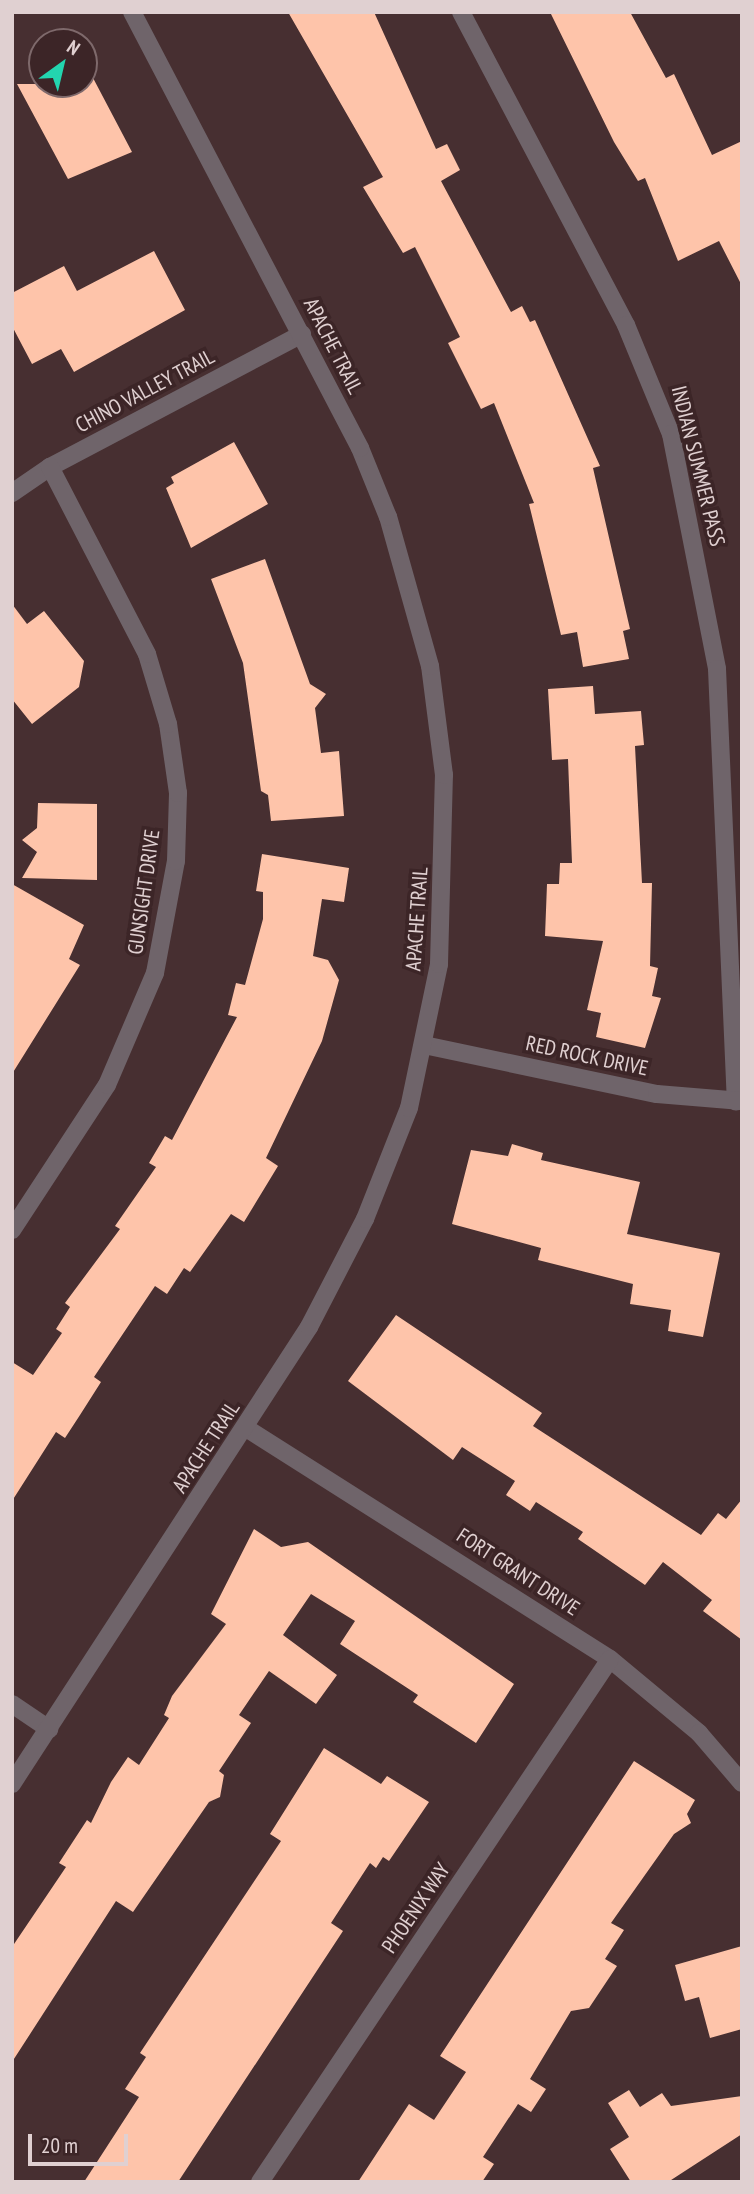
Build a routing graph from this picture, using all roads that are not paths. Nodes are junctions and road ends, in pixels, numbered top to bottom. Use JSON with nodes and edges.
{"nodes":[{"id":1,"x":132,"y":12,"type":"edge"},
{"id":2,"x":461,"y":12,"type":"edge"},
{"id":3,"x":302,"y":334,"type":"junction"},
{"id":4,"x":50,"y":467,"type":"junction"},
{"id":5,"x":12,"y":494,"type":"edge"},
{"id":6,"x":424,"y":1045,"type":"junction"},
{"id":7,"x":739,"y":1101,"type":"edge"},
{"id":8,"x":12,"y":1230,"type":"edge"},
{"id":9,"x":246,"y":1428,"type":"junction"},
{"id":10,"x":610,"y":1659,"type":"junction"},
{"id":11,"x":12,"y":1704,"type":"edge"},
{"id":12,"x":49,"y":1729,"type":"junction"},
{"id":13,"x":742,"y":1783,"type":"edge"},
{"id":14,"x":12,"y":1784,"type":"edge"},
{"id":15,"x":260,"y":2182,"type":"edge"}],
"edges":[{"from":1,"to":3,"type":"street","name":"APACHE TRAIL"},
{"from":2,"to":7,"type":"street","name":"INDIAN SUMMER PASS"},
{"from":3,"to":4,"type":"street","name":"CHINO VALLEY TRAIL"},
{"from":3,"to":6,"type":"street","name":"APACHE TRAIL"},
{"from":4,"to":5,"type":"street","name":"CHINO VALLEY TRAIL"},
{"from":4,"to":8,"type":"street","name":"GUNSIGHT DRIVE"},
{"from":6,"to":7,"type":"street","name":"RED ROCK DRIVE"},
{"from":6,"to":9,"type":"street","name":"APACHE TRAIL"},
{"from":9,"to":10,"type":"street","name":"FORT GRANT DRIVE"},
{"from":9,"to":12,"type":"street","name":"APACHE TRAIL"},
{"from":10,"to":13,"type":"street","name":"FORT GRANT DRIVE"},
{"from":10,"to":15,"type":"street","name":"PHOENIX WAY"},
{"from":11,"to":12,"type":"street"},
{"from":12,"to":14,"type":"street","name":"APACHE TRAIL"}]}
